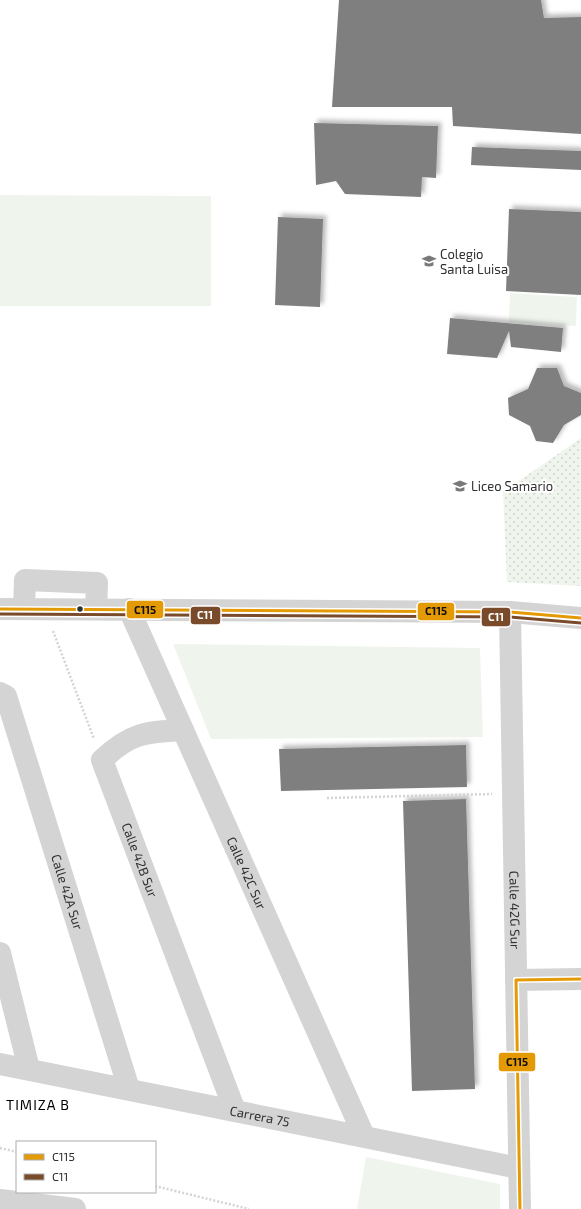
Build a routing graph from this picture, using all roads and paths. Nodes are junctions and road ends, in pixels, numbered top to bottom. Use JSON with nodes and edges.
{"nodes":[{"id":1,"x":0,"y":609,"type":"edge"},
{"id":2,"x":34,"y":609,"type":"junction"},
{"id":3,"x":96,"y":609,"type":"junction"},
{"id":4,"x":129,"y":609,"type":"junction"},
{"id":5,"x":510,"y":612,"type":"junction"},
{"id":6,"x":581,"y":618,"type":"edge"},
{"id":7,"x":3,"y":694,"type":"edge"},
{"id":8,"x":183,"y":730,"type":"junction"},
{"id":9,"x":102,"y":760,"type":"junction"},
{"id":10,"x":513,"y":793,"type":"junction"},
{"id":11,"x":327,"y":798,"type":"dead end"},
{"id":12,"x":0,"y":953,"type":"edge"},
{"id":13,"x":516,"y":980,"type":"junction"},
{"id":14,"x":581,"y":980,"type":"edge"},
{"id":15,"x":0,"y":1064,"type":"edge"},
{"id":16,"x":29,"y":1069,"type":"junction"},
{"id":17,"x":129,"y":1089,"type":"junction"},
{"id":18,"x":235,"y":1111,"type":"junction"},
{"id":19,"x":364,"y":1136,"type":"junction"},
{"id":20,"x":0,"y":1148,"type":"edge"},
{"id":21,"x":16,"y":1152,"type":"edge"},
{"id":22,"x":519,"y":1168,"type":"junction"},
{"id":23,"x":156,"y":1186,"type":"edge"},
{"id":24,"x":0,"y":1200,"type":"edge"},
{"id":25,"x":75,"y":1209,"type":"edge"},
{"id":26,"x":249,"y":1209,"type":"edge"},
{"id":27,"x":520,"y":1209,"type":"edge"}],
"edges":[{"from":1,"to":2,"type":"street"},
{"from":2,"to":3,"type":"street"},
{"from":2,"to":3,"type":"street"},
{"from":2,"to":9,"type":"path"},
{"from":3,"to":4,"type":"street"},
{"from":4,"to":5,"type":"street"},
{"from":4,"to":8,"type":"street","name":"Calle 42C Sur"},
{"from":5,"to":6,"type":"street"},
{"from":5,"to":10,"type":"street","name":"Calle 42G Sur"},
{"from":7,"to":17,"type":"street","name":"Calle 42A Sur"},
{"from":8,"to":9,"type":"street"},
{"from":8,"to":19,"type":"street","name":"Calle 42C Sur"},
{"from":9,"to":18,"type":"street","name":"Calle 42B Sur"},
{"from":10,"to":11,"type":"path"},
{"from":10,"to":13,"type":"street","name":"Calle 42G Sur"},
{"from":12,"to":16,"type":"street"},
{"from":13,"to":14,"type":"street"},
{"from":13,"to":22,"type":"street","name":"Calle 42G Sur"},
{"from":15,"to":16,"type":"street","name":"Carrera 75"},
{"from":16,"to":17,"type":"street","name":"Carrera 75"},
{"from":17,"to":18,"type":"street","name":"Carrera 75"},
{"from":18,"to":19,"type":"street","name":"Carrera 75"},
{"from":19,"to":22,"type":"street","name":"Carrera 75"},
{"from":20,"to":21,"type":"path"},
{"from":22,"to":27,"type":"street","name":"Calle 42G Sur"},
{"from":23,"to":26,"type":"path"},
{"from":24,"to":25,"type":"street"}]}
